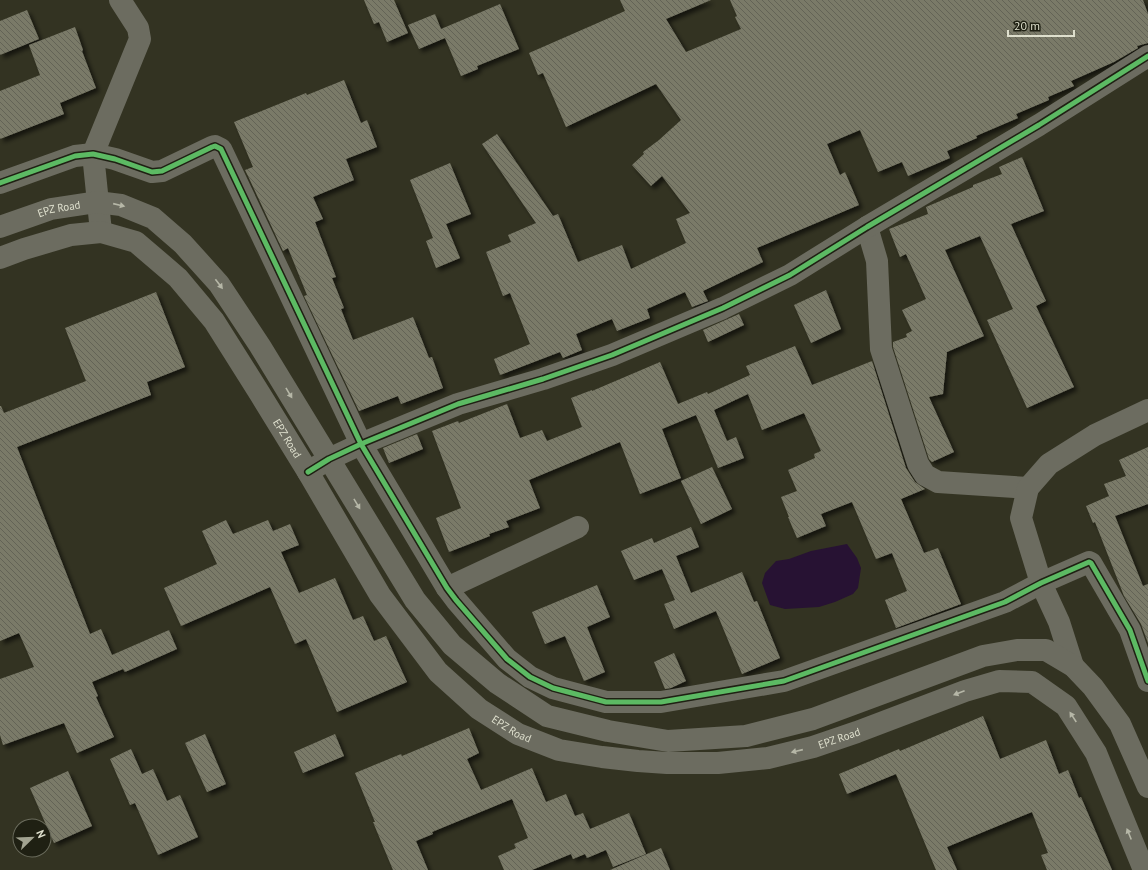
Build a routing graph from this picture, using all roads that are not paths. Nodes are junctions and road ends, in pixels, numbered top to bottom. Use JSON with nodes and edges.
{"nodes":[{"id":1,"x":120,"y":0,"type":"edge"},
{"id":2,"x":1148,"y":56,"type":"edge"},
{"id":3,"x":93,"y":154,"type":"junction"},
{"id":4,"x":0,"y":183,"type":"edge"},
{"id":5,"x":98,"y":202,"type":"junction"},
{"id":6,"x":0,"y":227,"type":"edge"},
{"id":7,"x":867,"y":227,"type":"junction"},
{"id":8,"x":101,"y":232,"type":"junction"},
{"id":9,"x":0,"y":258,"type":"edge"},
{"id":10,"x":1148,"y":410,"type":"edge"},
{"id":11,"x":360,"y":444,"type":"junction"},
{"id":12,"x":329,"y":459,"type":"junction"},
{"id":13,"x":308,"y":472,"type":"junction"},
{"id":14,"x":1028,"y":488,"type":"junction"},
{"id":15,"x":578,"y":527,"type":"dead end"},
{"id":16,"x":1041,"y":583,"type":"junction"},
{"id":17,"x":447,"y":588,"type":"junction"},
{"id":18,"x":1073,"y":666,"type":"junction"},
{"id":19,"x":1148,"y":681,"type":"edge"},
{"id":20,"x":1148,"y":787,"type":"edge"},
{"id":21,"x":1144,"y":870,"type":"edge"}],
"edges":[{"from":1,"to":3,"type":"street"},
{"from":2,"to":7,"type":"street"},
{"from":3,"to":4,"type":"street"},
{"from":3,"to":5,"type":"street"},
{"from":3,"to":11,"type":"street"},
{"from":5,"to":6,"type":"street","name":"EPZ Road"},
{"from":5,"to":8,"type":"street"},
{"from":5,"to":12,"type":"street","name":"EPZ Road","one_way":true},
{"from":7,"to":11,"type":"street"},
{"from":7,"to":14,"type":"street"},
{"from":8,"to":9,"type":"street","name":"EPZ Road"},
{"from":8,"to":13,"type":"street","name":"EPZ Road"},
{"from":10,"to":14,"type":"street"},
{"from":11,"to":12,"type":"street"},
{"from":11,"to":17,"type":"street"},
{"from":12,"to":13,"type":"street"},
{"from":12,"to":18,"type":"street","name":"EPZ Road","one_way":true},
{"from":21,"to":13,"type":"street","name":"EPZ Road","one_way":true},
{"from":14,"to":16,"type":"street"},
{"from":15,"to":17,"type":"street"},
{"from":16,"to":17,"type":"street"},
{"from":16,"to":18,"type":"street"},
{"from":16,"to":19,"type":"street"},
{"from":18,"to":20,"type":"street","name":"EPZ Road"}]}
